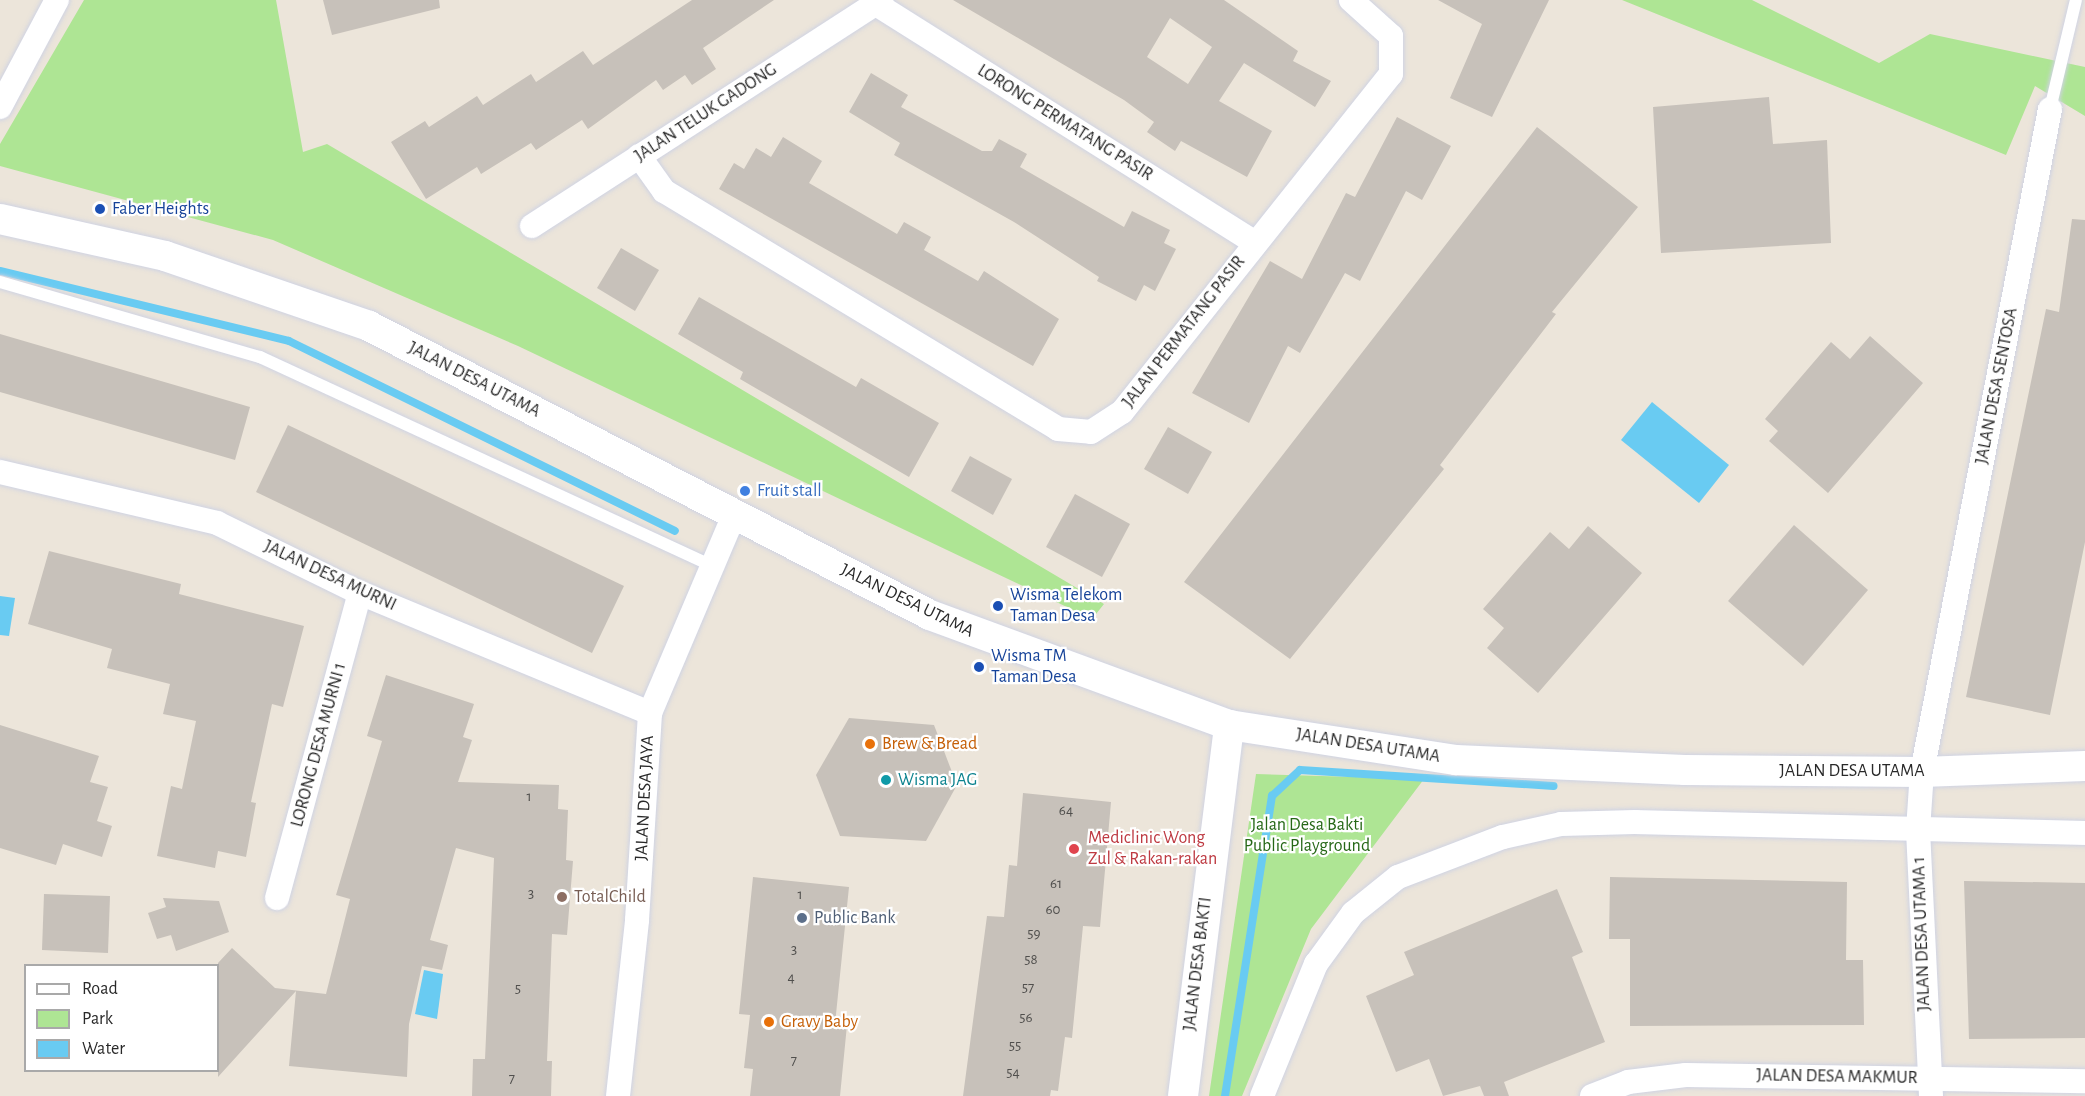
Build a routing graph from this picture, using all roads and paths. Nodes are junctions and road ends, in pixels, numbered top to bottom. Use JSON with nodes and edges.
{"nodes":[{"id":1,"x":57,"y":0,"type":"edge"},
{"id":2,"x":1351,"y":0,"type":"edge"},
{"id":3,"x":2076,"y":0,"type":"edge"},
{"id":4,"x":879,"y":2,"type":"edge"},
{"id":5,"x":0,"y":107,"type":"edge"},
{"id":6,"x":2050,"y":109,"type":"joint"},
{"id":7,"x":639,"y":156,"type":"junction"},
{"id":8,"x":0,"y":219,"type":"edge"},
{"id":9,"x":532,"y":226,"type":"dead end"},
{"id":10,"x":1254,"y":242,"type":"junction"},
{"id":11,"x":0,"y":282,"type":"edge"},
{"id":12,"x":0,"y":472,"type":"edge"},
{"id":13,"x":734,"y":515,"type":"junction"},
{"id":14,"x":712,"y":566,"type":"junction"},
{"id":15,"x":360,"y":593,"type":"junction"},
{"id":16,"x":650,"y":712,"type":"junction"},
{"id":17,"x":1229,"y":725,"type":"junction"},
{"id":18,"x":2085,"y":766,"type":"edge"},
{"id":19,"x":1922,"y":772,"type":"junction"},
{"id":20,"x":1918,"y":830,"type":"junction"},
{"id":21,"x":2085,"y":833,"type":"edge"},
{"id":22,"x":277,"y":898,"type":"dead end"},
{"id":23,"x":2085,"y":1081,"type":"edge"},
{"id":24,"x":1929,"y":1087,"type":"edge"},
{"id":25,"x":618,"y":1096,"type":"edge"},
{"id":26,"x":1183,"y":1096,"type":"edge"},
{"id":27,"x":1262,"y":1096,"type":"edge"},
{"id":28,"x":1592,"y":1096,"type":"edge"}],
"edges":[{"from":1,"to":5,"type":"street"},
{"from":2,"to":10,"type":"street","name":"JALAN PERMATANG PASIR"},
{"from":3,"to":6,"type":"lane","name":"JALAN DESA SENTOSA"},
{"from":4,"to":7,"type":"street","name":"JALAN TELUK GADONG"},
{"from":4,"to":10,"type":"street","name":"LORONG PERMATANG PASIR"},
{"from":6,"to":19,"type":"street","name":"JALAN DESA SENTOSA"},
{"from":7,"to":9,"type":"street","name":"JALAN TELUK GADONG"},
{"from":7,"to":10,"type":"street","name":"JALAN PERMATANG PASIR"},
{"from":8,"to":13,"type":"street","name":"JALAN DESA UTAMA"},
{"from":11,"to":14,"type":"lane"},
{"from":12,"to":15,"type":"street","name":"JALAN DESA MURNI"},
{"from":13,"to":14,"type":"street","name":"JALAN DESA JAYA"},
{"from":13,"to":17,"type":"street","name":"JALAN DESA UTAMA"},
{"from":14,"to":16,"type":"street","name":"JALAN DESA JAYA"},
{"from":15,"to":16,"type":"street","name":"JALAN DESA MURNI"},
{"from":15,"to":22,"type":"street","name":"LORONG DESA MURNI 1"},
{"from":16,"to":25,"type":"street","name":"JALAN DESA JAYA"},
{"from":17,"to":19,"type":"street","name":"JALAN DESA UTAMA"},
{"from":17,"to":26,"type":"street","name":"JALAN DESA BAKTI"},
{"from":18,"to":19,"type":"street","name":"JALAN DESA UTAMA"},
{"from":19,"to":20,"type":"street","name":"JALAN DESA UTAMA 1"},
{"from":20,"to":21,"type":"street"},
{"from":20,"to":24,"type":"street","name":"JALAN DESA UTAMA 1"},
{"from":20,"to":27,"type":"street"},
{"from":23,"to":24,"type":"street","name":"JALAN DESA MAKMUR"},
{"from":24,"to":28,"type":"street","name":"JALAN DESA MAKMUR"}]}
